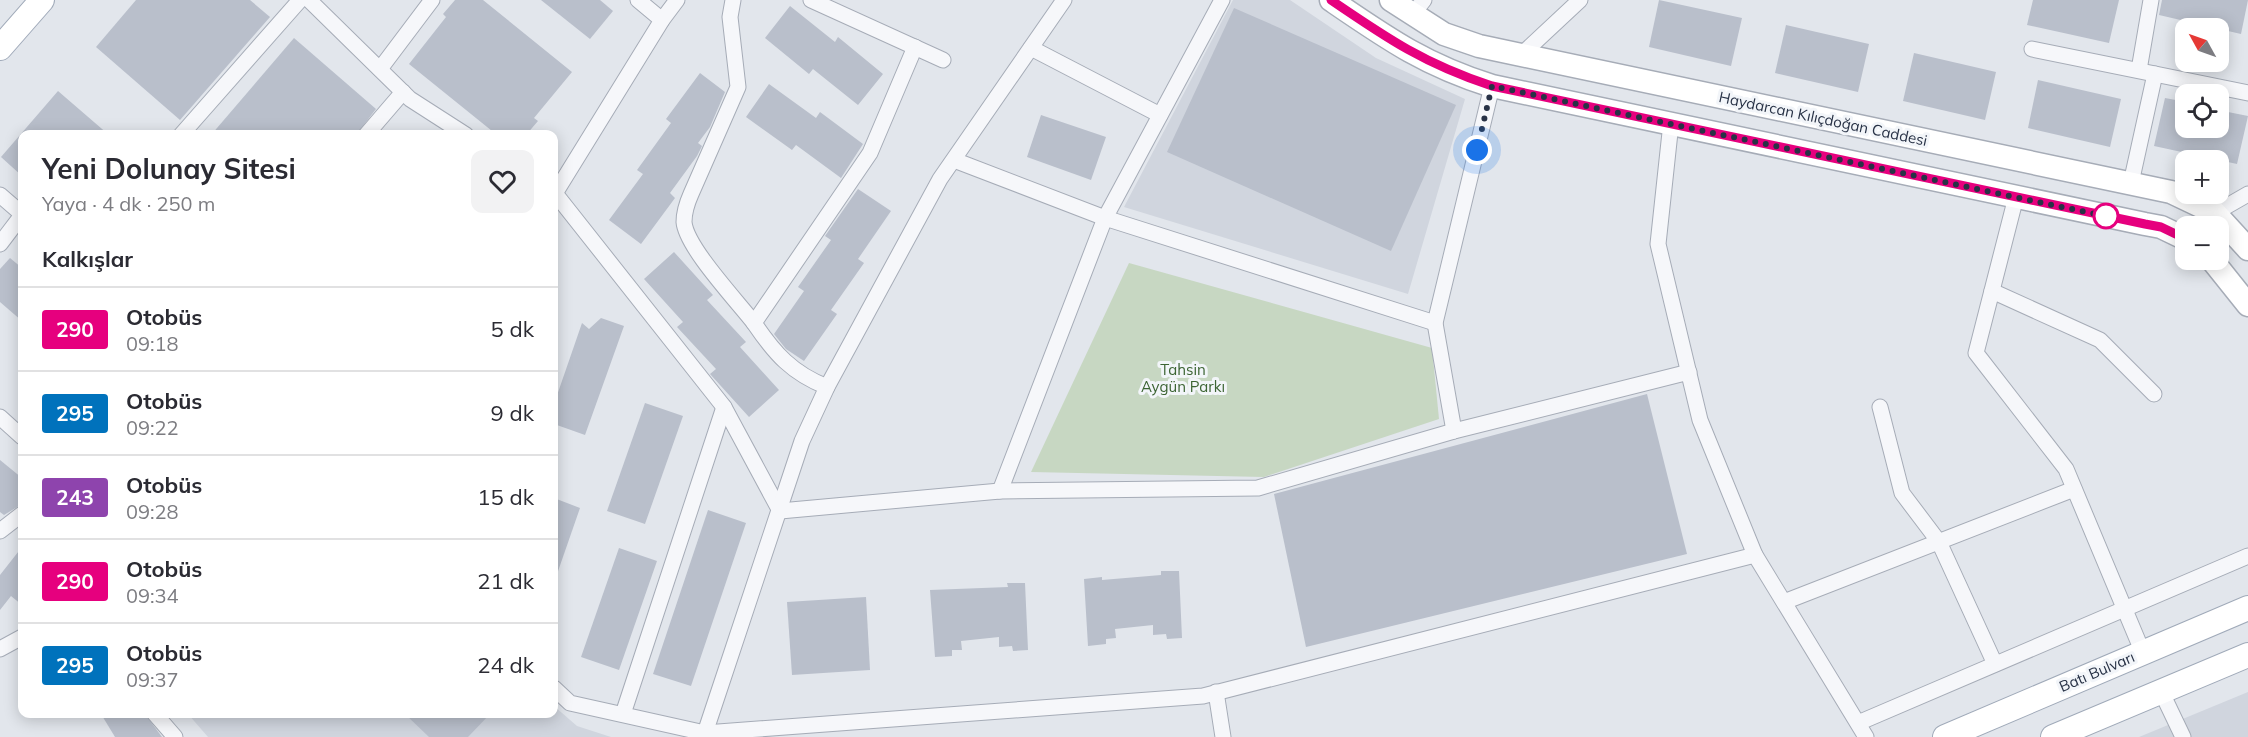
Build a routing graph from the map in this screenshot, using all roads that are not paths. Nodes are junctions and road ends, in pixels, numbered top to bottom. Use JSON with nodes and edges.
{"nodes":[{"id":1,"x":42,"y":0,"type":"edge"},
{"id":2,"x":300,"y":0,"type":"edge"},
{"id":3,"x":309,"y":0,"type":"edge"},
{"id":4,"x":432,"y":0,"type":"edge"},
{"id":5,"x":638,"y":0,"type":"edge"},
{"id":6,"x":677,"y":0,"type":"edge"},
{"id":7,"x":733,"y":0,"type":"edge"},
{"id":8,"x":812,"y":0,"type":"edge"},
{"id":9,"x":1064,"y":0,"type":"edge"},
{"id":10,"x":1222,"y":0,"type":"edge"},
{"id":11,"x":1331,"y":0,"type":"edge"},
{"id":12,"x":1391,"y":0,"type":"edge"},
{"id":13,"x":1580,"y":0,"type":"edge"},
{"id":14,"x":2151,"y":0,"type":"edge"},
{"id":15,"x":1418,"y":8,"type":"edge"},
{"id":16,"x":662,"y":20,"type":"junction"},
{"id":17,"x":915,"y":47,"type":"junction"},
{"id":18,"x":0,"y":48,"type":"edge"},
{"id":19,"x":1031,"y":48,"type":"junction"},
{"id":20,"x":2032,"y":49,"type":"dead end"},
{"id":21,"x":1520,"y":56,"type":"junction"},
{"id":22,"x":943,"y":60,"type":"dead end"},
{"id":23,"x":380,"y":69,"type":"junction"},
{"id":24,"x":2139,"y":70,"type":"junction"},
{"id":25,"x":2155,"y":74,"type":"junction"},
{"id":26,"x":1492,"y":86,"type":"junction"},
{"id":27,"x":403,"y":92,"type":"junction"},
{"id":28,"x":2248,"y":93,"type":"edge"},
{"id":29,"x":1160,"y":116,"type":"junction"},
{"id":30,"x":1671,"y":123,"type":"junction"},
{"id":31,"x":185,"y":130,"type":"edge"},
{"id":32,"x":370,"y":130,"type":"edge"},
{"id":33,"x":458,"y":130,"type":"edge"},
{"id":34,"x":954,"y":160,"type":"junction"},
{"id":35,"x":2131,"y":183,"type":"junction"},
{"id":36,"x":558,"y":187,"type":"edge"},
{"id":37,"x":2248,"y":194,"type":"edge"},
{"id":38,"x":0,"y":195,"type":"edge"},
{"id":39,"x":2016,"y":197,"type":"junction"},
{"id":40,"x":558,"y":198,"type":"edge"},
{"id":41,"x":18,"y":211,"type":"edge"},
{"id":42,"x":2206,"y":216,"type":"edge"},
{"id":43,"x":2218,"y":216,"type":"edge"},
{"id":44,"x":1105,"y":218,"type":"junction"},
{"id":45,"x":18,"y":220,"type":"edge"},
{"id":46,"x":2175,"y":234,"type":"edge"},
{"id":47,"x":2229,"y":234,"type":"edge"},
{"id":48,"x":0,"y":244,"type":"edge"},
{"id":49,"x":2248,"y":249,"type":"edge"},
{"id":50,"x":2220,"y":270,"type":"edge"},
{"id":51,"x":1992,"y":291,"type":"junction"},
{"id":52,"x":2248,"y":305,"type":"edge"},
{"id":53,"x":754,"y":323,"type":"junction"},
{"id":54,"x":1435,"y":323,"type":"junction"},
{"id":55,"x":1689,"y":372,"type":"junction"},
{"id":56,"x":827,"y":387,"type":"junction"},
{"id":57,"x":2154,"y":394,"type":"dead end"},
{"id":58,"x":724,"y":407,"type":"junction"},
{"id":59,"x":1880,"y":407,"type":"dead end"},
{"id":60,"x":0,"y":417,"type":"edge"},
{"id":61,"x":1454,"y":431,"type":"junction"},
{"id":62,"x":18,"y":433,"type":"edge"},
{"id":63,"x":2074,"y":489,"type":"junction"},
{"id":64,"x":1000,"y":490,"type":"junction"},
{"id":65,"x":780,"y":511,"type":"junction"},
{"id":66,"x":18,"y":517,"type":"edge"},
{"id":67,"x":0,"y":531,"type":"edge"},
{"id":68,"x":1939,"y":542,"type":"junction"},
{"id":69,"x":1755,"y":555,"type":"junction"},
{"id":70,"x":2248,"y":556,"type":"edge"},
{"id":71,"x":1784,"y":602,"type":"junction"},
{"id":72,"x":2248,"y":608,"type":"edge"},
{"id":73,"x":2125,"y":611,"type":"junction"},
{"id":74,"x":18,"y":639,"type":"edge"},
{"id":75,"x":0,"y":649,"type":"edge"},
{"id":76,"x":2143,"y":653,"type":"junction"},
{"id":77,"x":2248,"y":655,"type":"edge"},
{"id":78,"x":1995,"y":664,"type":"junction"},
{"id":79,"x":2162,"y":691,"type":"junction"},
{"id":80,"x":558,"y":692,"type":"edge"},
{"id":81,"x":1216,"y":692,"type":"junction"},
{"id":82,"x":623,"y":714,"type":"junction"},
{"id":83,"x":158,"y":718,"type":"edge"},
{"id":84,"x":1858,"y":723,"type":"junction"},
{"id":85,"x":703,"y":735,"type":"edge"},
{"id":86,"x":175,"y":737,"type":"edge"},
{"id":87,"x":1222,"y":737,"type":"edge"},
{"id":88,"x":1866,"y":737,"type":"edge"},
{"id":89,"x":1945,"y":737,"type":"edge"},
{"id":90,"x":2053,"y":737,"type":"edge"},
{"id":91,"x":2182,"y":737,"type":"edge"}],
"edges":[{"from":1,"to":18,"type":"main road"},
{"from":2,"to":31,"type":"street"},
{"from":3,"to":23,"type":"street"},
{"from":4,"to":23,"type":"street"},
{"from":5,"to":16,"type":"street"},
{"from":6,"to":16,"type":"street"},
{"from":7,"to":53,"type":"street"},
{"from":8,"to":17,"type":"street"},
{"from":9,"to":19,"type":"street"},
{"from":10,"to":29,"type":"street"},
{"from":11,"to":26,"type":"main road"},
{"from":12,"to":15,"type":"main road","name":"Haydarcan Kılıçdoğan Caddesi"},
{"from":13,"to":21,"type":"street"},
{"from":14,"to":24,"type":"street"},
{"from":15,"to":21,"type":"main road","name":"Haydarcan Kılıçdoğan Caddesi"},
{"from":16,"to":36,"type":"street"},
{"from":17,"to":22,"type":"street"},
{"from":17,"to":53,"type":"street"},
{"from":19,"to":29,"type":"street"},
{"from":19,"to":34,"type":"street"},
{"from":20,"to":24,"type":"street"},
{"from":21,"to":35,"type":"main road","name":"Haydarcan Kılıçdoğan Caddesi"},
{"from":23,"to":27,"type":"street"},
{"from":24,"to":25,"type":"street"},
{"from":25,"to":28,"type":"street"},
{"from":25,"to":35,"type":"street"},
{"from":26,"to":30,"type":"main road"},
{"from":26,"to":54,"type":"street"},
{"from":27,"to":32,"type":"street"},
{"from":27,"to":33,"type":"street"},
{"from":29,"to":44,"type":"street"},
{"from":30,"to":39,"type":"main road"},
{"from":30,"to":55,"type":"street"},
{"from":34,"to":44,"type":"street"},
{"from":34,"to":56,"type":"street"},
{"from":35,"to":42,"type":"main road","name":"Haydarcan Kılıçdoğan Caddesi"},
{"from":37,"to":43,"type":"street"},
{"from":38,"to":41,"type":"street"},
{"from":39,"to":46,"type":"main road"},
{"from":39,"to":51,"type":"street"},
{"from":40,"to":58,"type":"street"},
{"from":44,"to":54,"type":"street"},
{"from":44,"to":64,"type":"street"},
{"from":45,"to":48,"type":"street"},
{"from":47,"to":49,"type":"main road","name":"Haydarcan Kılıçdoğan Caddesi"},
{"from":50,"to":52,"type":"main road"},
{"from":51,"to":57,"type":"street"},
{"from":51,"to":63,"type":"street"},
{"from":53,"to":56,"type":"street"},
{"from":54,"to":61,"type":"street"},
{"from":55,"to":61,"type":"street"},
{"from":55,"to":69,"type":"street"},
{"from":56,"to":65,"type":"street"},
{"from":58,"to":65,"type":"street"},
{"from":58,"to":82,"type":"street"},
{"from":59,"to":68,"type":"street"},
{"from":60,"to":62,"type":"street"},
{"from":61,"to":64,"type":"street"},
{"from":63,"to":68,"type":"street"},
{"from":63,"to":73,"type":"street"},
{"from":64,"to":65,"type":"street"},
{"from":65,"to":85,"type":"street"},
{"from":66,"to":67,"type":"street"},
{"from":68,"to":71,"type":"street"},
{"from":68,"to":78,"type":"street"},
{"from":69,"to":71,"type":"street"},
{"from":69,"to":81,"type":"street"},
{"from":70,"to":73,"type":"street"},
{"from":71,"to":84,"type":"street"},
{"from":72,"to":76,"type":"main road","name":"Batı Bulvarı"},
{"from":73,"to":76,"type":"street"},
{"from":73,"to":78,"type":"street"},
{"from":74,"to":75,"type":"street"},
{"from":76,"to":89,"type":"main road","name":"Batı Bulvarı"},
{"from":77,"to":79,"type":"main road"},
{"from":78,"to":84,"type":"street"},
{"from":79,"to":90,"type":"main road"},
{"from":79,"to":91,"type":"street"},
{"from":80,"to":82,"type":"street"},
{"from":81,"to":85,"type":"street"},
{"from":81,"to":87,"type":"street"},
{"from":82,"to":85,"type":"street"},
{"from":83,"to":86,"type":"street"},
{"from":84,"to":88,"type":"street"}]}
